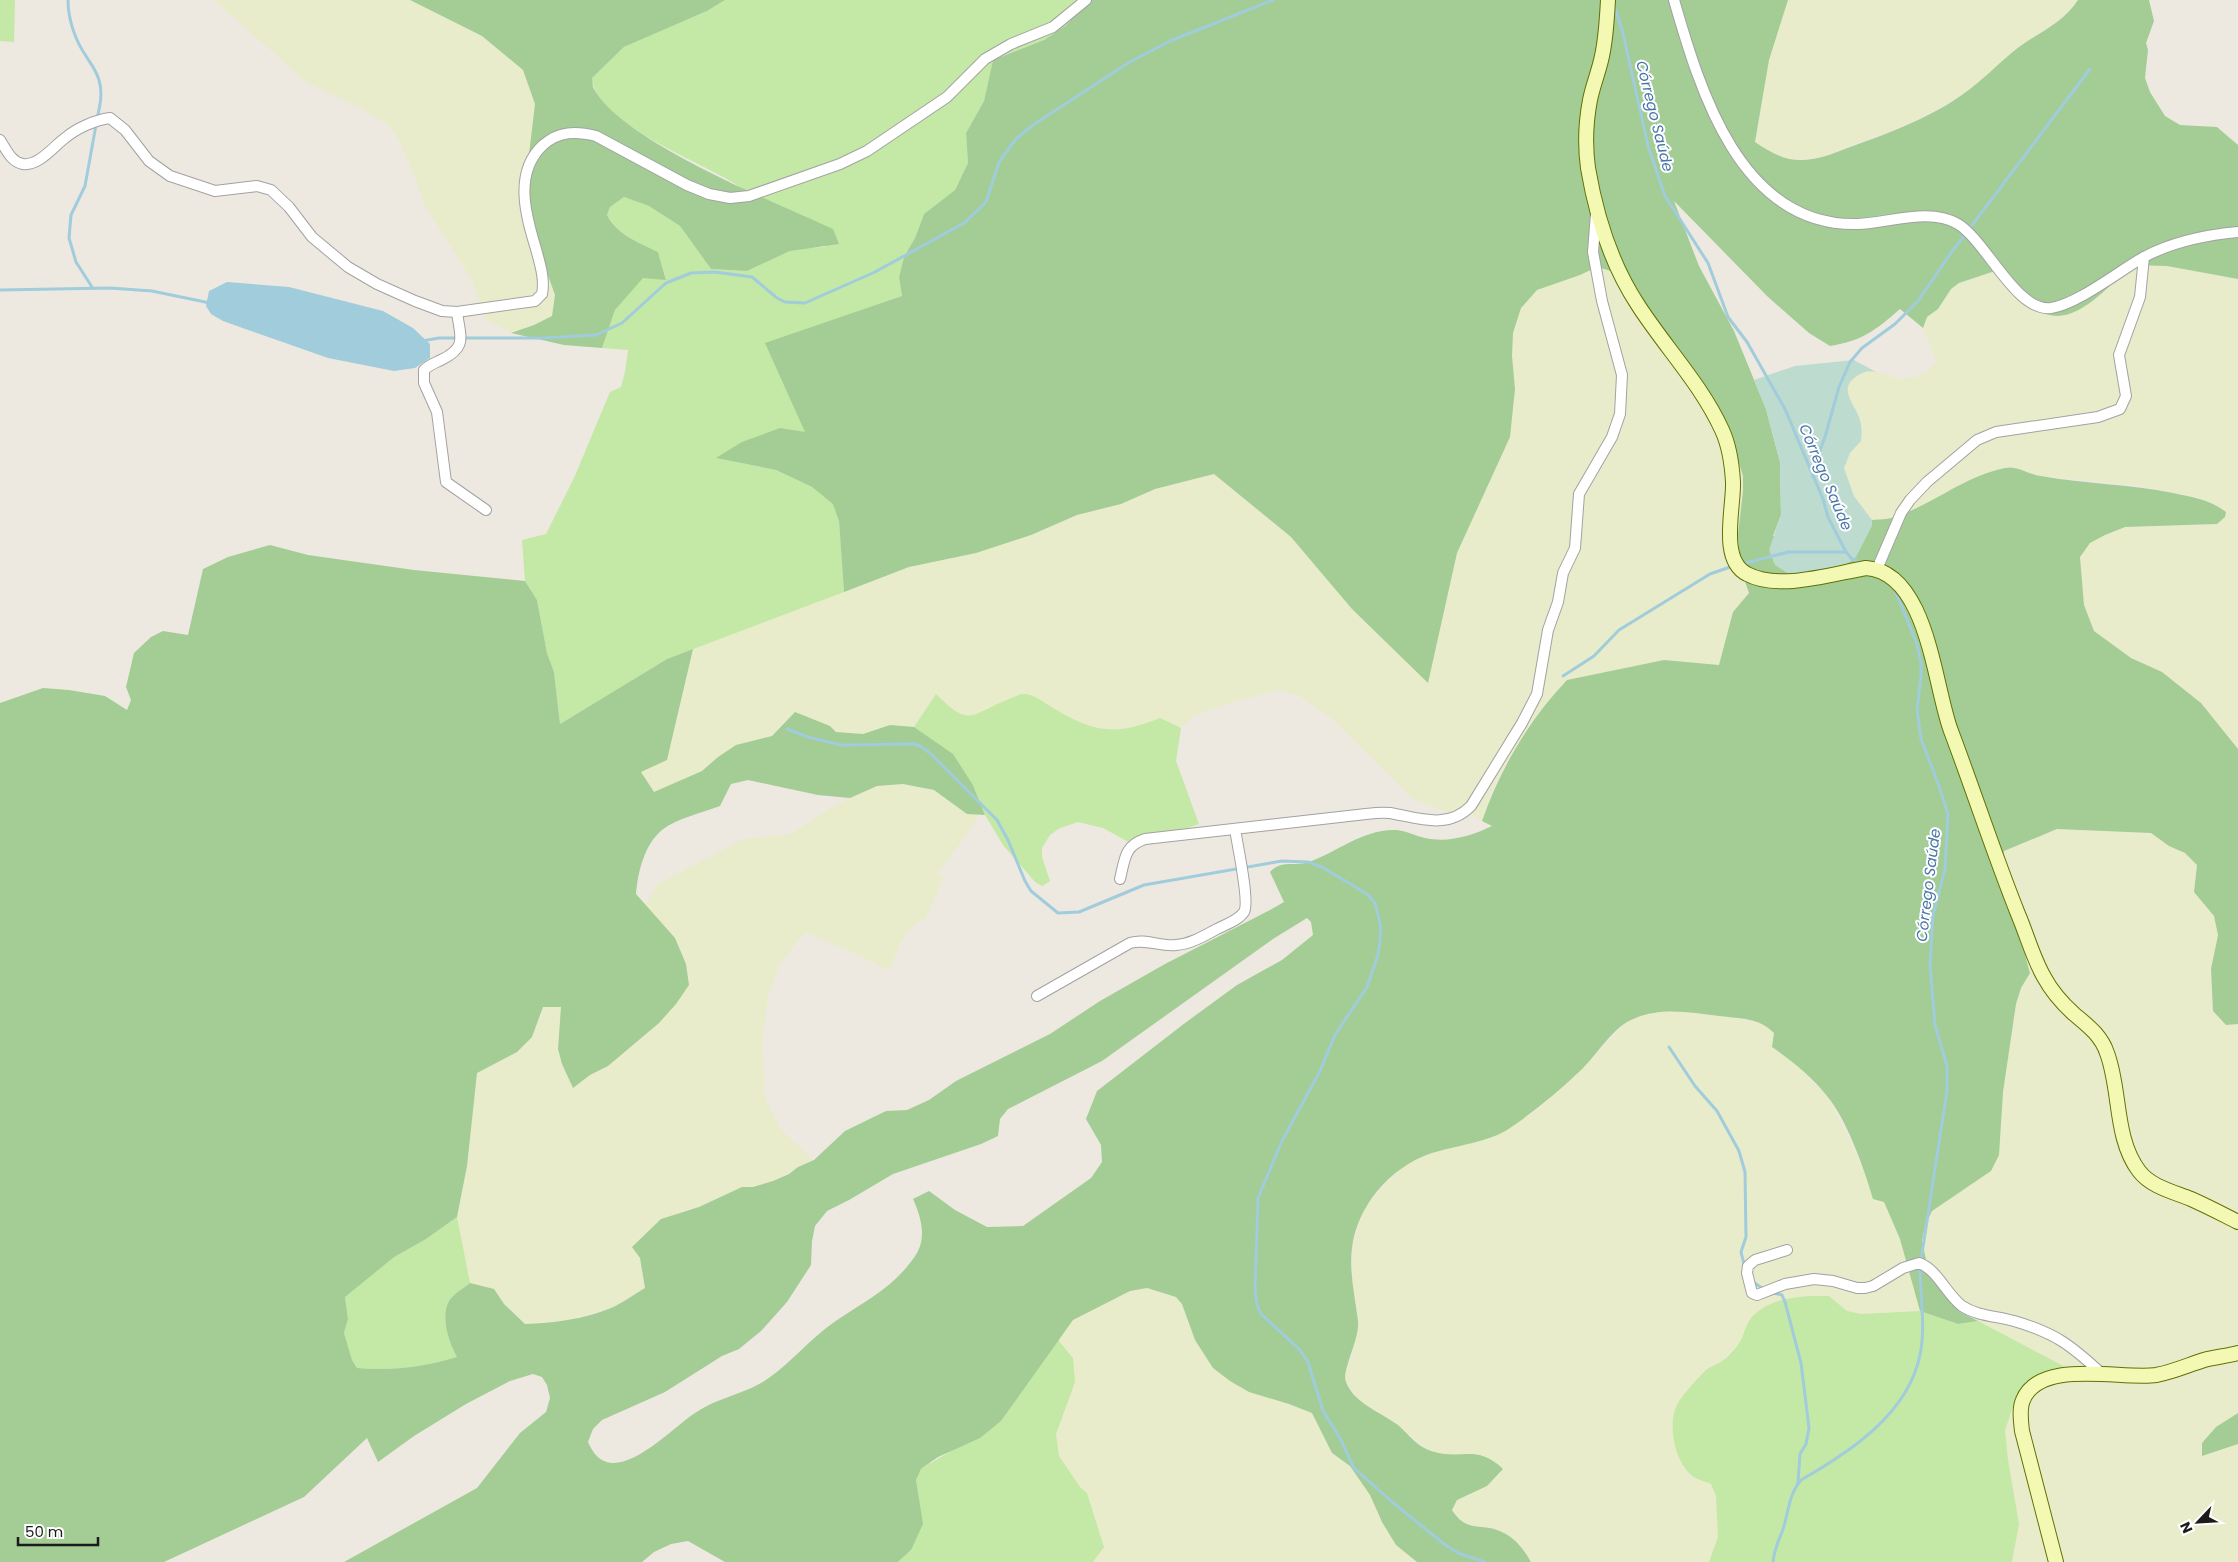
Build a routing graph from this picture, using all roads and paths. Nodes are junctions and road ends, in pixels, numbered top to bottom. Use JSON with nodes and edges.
{"nodes":[{"id":1,"x":1086,"y":0,"type":"edge"},
{"id":2,"x":1608,"y":0,"type":"edge"},
{"id":3,"x":1674,"y":0,"type":"edge"},
{"id":4,"x":0,"y":140,"type":"edge"},
{"id":5,"x":1597,"y":208,"type":"junction"},
{"id":6,"x":2238,"y":232,"type":"edge"},
{"id":7,"x":2144,"y":257,"type":"junction"},
{"id":8,"x":457,"y":312,"type":"junction"},
{"id":9,"x":486,"y":510,"type":"dead end"},
{"id":10,"x":1877,"y":569,"type":"junction"},
{"id":11,"x":1234,"y":829,"type":"junction"},
{"id":12,"x":1120,"y":879,"type":"dead end"},
{"id":13,"x":1037,"y":996,"type":"dead end"},
{"id":14,"x":2238,"y":1222,"type":"edge"},
{"id":15,"x":1787,"y":1250,"type":"dead end"},
{"id":16,"x":2238,"y":1353,"type":"edge"},
{"id":17,"x":2102,"y":1374,"type":"junction"},
{"id":18,"x":2056,"y":1562,"type":"edge"}],
"edges":[{"from":1,"to":8,"type":"street"},
{"from":2,"to":5,"type":"street"},
{"from":3,"to":7,"type":"street"},
{"from":4,"to":8,"type":"street"},
{"from":5,"to":10,"type":"street"},
{"from":5,"to":11,"type":"street"},
{"from":6,"to":7,"type":"street"},
{"from":7,"to":10,"type":"street"},
{"from":8,"to":9,"type":"street"},
{"from":10,"to":14,"type":"street"},
{"from":11,"to":12,"type":"street"},
{"from":11,"to":13,"type":"street"},
{"from":15,"to":17,"type":"street"},
{"from":16,"to":17,"type":"street"},
{"from":17,"to":18,"type":"street"}]}
